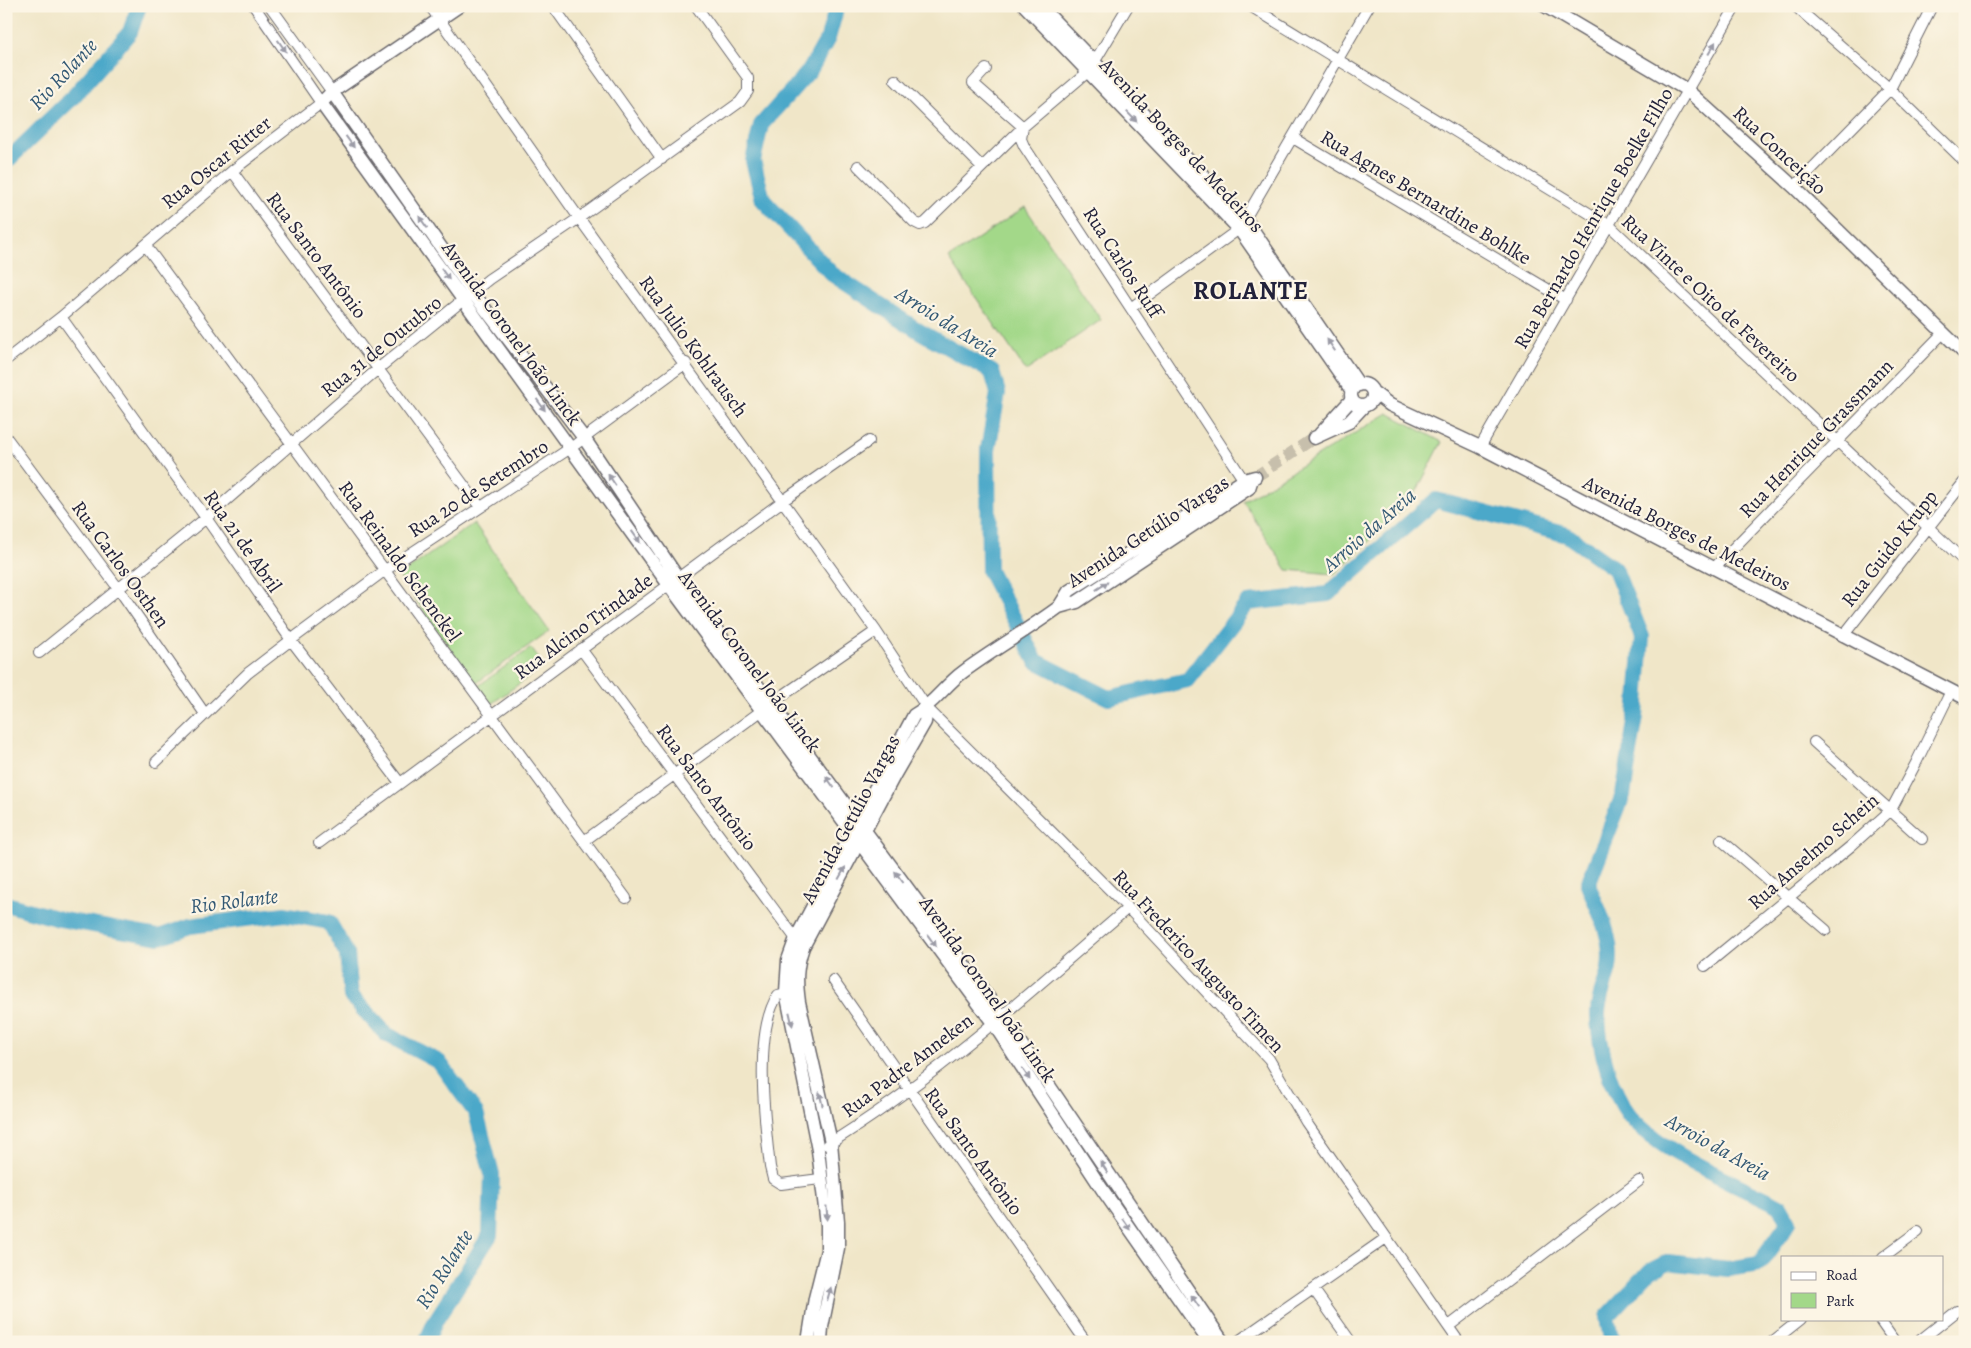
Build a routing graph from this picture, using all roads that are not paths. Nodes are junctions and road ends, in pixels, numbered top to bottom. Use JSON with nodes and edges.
{"nodes":[{"id":1,"x":254,"y":6,"type":"edge"},
{"id":2,"x":270,"y":6,"type":"edge"},
{"id":3,"x":430,"y":6,"type":"edge"},
{"id":4,"x":460,"y":6,"type":"edge"},
{"id":5,"x":553,"y":6,"type":"edge"},
{"id":6,"x":696,"y":6,"type":"edge"},
{"id":7,"x":1025,"y":6,"type":"edge"},
{"id":8,"x":1040,"y":6,"type":"edge"},
{"id":9,"x":1128,"y":6,"type":"edge"},
{"id":10,"x":1250,"y":6,"type":"edge"},
{"id":11,"x":1370,"y":6,"type":"edge"},
{"id":12,"x":1545,"y":6,"type":"edge"},
{"id":13,"x":1736,"y":6,"type":"edge"},
{"id":14,"x":1796,"y":6,"type":"edge"},
{"id":15,"x":1932,"y":6,"type":"edge"},
{"id":16,"x":440,"y":20,"type":"junction"},
{"id":17,"x":1057,"y":31,"type":"junction"},
{"id":18,"x":1339,"y":60,"type":"junction"},
{"id":19,"x":1091,"y":67,"type":"junction"},
{"id":20,"x":986,"y":69,"type":"dead end"},
{"id":21,"x":895,"y":80,"type":"dead end"},
{"id":22,"x":1890,"y":89,"type":"junction"},
{"id":23,"x":1688,"y":90,"type":"junction"},
{"id":24,"x":332,"y":92,"type":"junction"},
{"id":25,"x":321,"y":103,"type":"junction"},
{"id":26,"x":1023,"y":127,"type":"junction"},
{"id":27,"x":1293,"y":138,"type":"junction"},
{"id":28,"x":662,"y":159,"type":"junction"},
{"id":29,"x":1965,"y":162,"type":"edge"},
{"id":30,"x":858,"y":166,"type":"dead end"},
{"id":31,"x":982,"y":167,"type":"junction"},
{"id":32,"x":232,"y":170,"type":"junction"},
{"id":33,"x":1794,"y":187,"type":"junction"},
{"id":34,"x":579,"y":218,"type":"junction"},
{"id":35,"x":1242,"y":224,"type":"junction"},
{"id":36,"x":1610,"y":226,"type":"junction"},
{"id":37,"x":146,"y":246,"type":"junction"},
{"id":38,"x":469,"y":297,"type":"junction"},
{"id":39,"x":1566,"y":300,"type":"junction"},
{"id":40,"x":1132,"y":307,"type":"junction"},
{"id":41,"x":62,"y":317,"type":"junction"},
{"id":42,"x":1943,"y":333,"type":"junction"},
{"id":43,"x":1965,"y":354,"type":"edge"},
{"id":44,"x":6,"y":360,"type":"edge"},
{"id":45,"x":686,"y":363,"type":"junction"},
{"id":46,"x":379,"y":368,"type":"junction"},
{"id":47,"x":1354,"y":392,"type":"junction"},
{"id":48,"x":1373,"y":392,"type":"junction"},
{"id":49,"x":1390,"y":405,"type":"junction"},
{"id":50,"x":1366,"y":406,"type":"junction"},
{"id":51,"x":6,"y":437,"type":"edge"},
{"id":52,"x":584,"y":438,"type":"junction"},
{"id":53,"x":869,"y":441,"type":"dead end"},
{"id":54,"x":1838,"y":441,"type":"junction"},
{"id":55,"x":292,"y":442,"type":"junction"},
{"id":56,"x":572,"y":446,"type":"junction"},
{"id":57,"x":1480,"y":447,"type":"junction"},
{"id":58,"x":1250,"y":481,"type":"joint"},
{"id":59,"x":1964,"y":482,"type":"edge"},
{"id":60,"x":784,"y":500,"type":"junction"},
{"id":61,"x":480,"y":506,"type":"junction"},
{"id":62,"x":206,"y":518,"type":"junction"},
{"id":63,"x":1928,"y":527,"type":"junction"},
{"id":64,"x":1965,"y":562,"type":"edge"},
{"id":65,"x":1715,"y":567,"type":"junction"},
{"id":66,"x":384,"y":571,"type":"junction"},
{"id":67,"x":674,"y":582,"type":"junction"},
{"id":68,"x":118,"y":588,"type":"junction"},
{"id":69,"x":876,"y":631,"type":"junction"},
{"id":70,"x":1843,"y":636,"type":"junction"},
{"id":71,"x":291,"y":640,"type":"junction"},
{"id":72,"x":581,"y":649,"type":"junction"},
{"id":73,"x":39,"y":653,"type":"dead end"},
{"id":74,"x":1951,"y":691,"type":"junction"},
{"id":75,"x":1965,"y":698,"type":"edge"},
{"id":76,"x":768,"y":706,"type":"junction"},
{"id":77,"x":927,"y":708,"type":"junction"},
{"id":78,"x":205,"y":714,"type":"junction"},
{"id":79,"x":492,"y":714,"type":"junction"},
{"id":80,"x":1814,"y":742,"type":"dead end"},
{"id":81,"x":156,"y":762,"type":"dead end"},
{"id":82,"x":676,"y":774,"type":"junction"},
{"id":83,"x":400,"y":783,"type":"junction"},
{"id":84,"x":1891,"y":810,"type":"junction"},
{"id":85,"x":859,"y":832,"type":"junction"},
{"id":86,"x":1922,"y":839,"type":"dead end"},
{"id":87,"x":1721,"y":840,"type":"dead end"},
{"id":88,"x":584,"y":841,"type":"junction"},
{"id":89,"x":319,"y":842,"type":"dead end"},
{"id":90,"x":626,"y":898,"type":"dead end"},
{"id":91,"x":1788,"y":898,"type":"junction"},
{"id":92,"x":1128,"y":908,"type":"junction"},
{"id":93,"x":1826,"y":930,"type":"dead end"},
{"id":94,"x":799,"y":942,"type":"junction"},
{"id":95,"x":1704,"y":966,"type":"dead end"},
{"id":96,"x":833,"y":980,"type":"dead end"},
{"id":97,"x":792,"y":992,"type":"junction"},
{"id":98,"x":997,"y":1019,"type":"junction"},
{"id":99,"x":908,"y":1089,"type":"junction"},
{"id":100,"x":831,"y":1142,"type":"junction"},
{"id":101,"x":818,"y":1150,"type":"junction"},
{"id":102,"x":820,"y":1179,"type":"junction"},
{"id":103,"x":1639,"y":1181,"type":"dead end"},
{"id":104,"x":1918,"y":1231,"type":"dead end"},
{"id":105,"x":1386,"y":1238,"type":"junction"},
{"id":106,"x":1885,"y":1256,"type":"edge"},
{"id":107,"x":1314,"y":1290,"type":"junction"},
{"id":108,"x":1958,"y":1311,"type":"dead end"},
{"id":109,"x":1800,"y":1320,"type":"edge"},
{"id":110,"x":1880,"y":1320,"type":"edge"},
{"id":111,"x":1449,"y":1326,"type":"junction"},
{"id":112,"x":808,"y":1342,"type":"edge"},
{"id":113,"x":821,"y":1342,"type":"edge"},
{"id":114,"x":1086,"y":1342,"type":"edge"},
{"id":115,"x":1209,"y":1342,"type":"edge"},
{"id":116,"x":1223,"y":1342,"type":"edge"},
{"id":117,"x":1237,"y":1342,"type":"edge"},
{"id":118,"x":1351,"y":1342,"type":"edge"},
{"id":119,"x":1459,"y":1342,"type":"edge"},
{"id":120,"x":1772,"y":1342,"type":"edge"},
{"id":121,"x":1895,"y":1342,"type":"edge"},
{"id":122,"x":1918,"y":1342,"type":"edge"}],
"edges":[{"from":1,"to":25,"type":"street","name":"Avenida Coronel João Linck","one_way":true},
{"from":2,"to":24,"type":"street","name":"Avenida Coronel João Linck"},
{"from":3,"to":16,"type":"street","name":"Rua Julio Kohlrausch"},
{"from":4,"to":16,"type":"main road","name":"Rua Oscar Ritter"},
{"from":5,"to":28,"type":"street"},
{"from":6,"to":28,"type":"street","name":"Rua 31 de Outubro"},
{"from":7,"to":17,"type":"main road","name":"Avenida Borges de Medeiros"},
{"from":8,"to":17,"type":"main road","name":"Avenida Borges de Medeiros"},
{"from":9,"to":19,"type":"street"},
{"from":10,"to":18,"type":"street","name":"Rua Vinte e Oito de Fevereiro"},
{"from":11,"to":18,"type":"street"},
{"from":12,"to":23,"type":"main road","name":"Rua Conceição"},
{"from":23,"to":13,"type":"street","name":"Rua Bernardo Henrique Boelke Filho","one_way":true},
{"from":14,"to":22,"type":"street"},
{"from":15,"to":22,"type":"street"},
{"from":16,"to":24,"type":"main road","name":"Rua Oscar Ritter"},
{"from":16,"to":34,"type":"street","name":"Rua Julio Kohlrausch"},
{"from":17,"to":19,"type":"main road","name":"Avenida Borges de Medeiros"},
{"from":18,"to":27,"type":"street"},
{"from":18,"to":36,"type":"street","name":"Rua Vinte e Oito de Fevereiro"},
{"from":19,"to":26,"type":"street"},
{"from":19,"to":35,"type":"main road","name":"Avenida Borges de Medeiros"},
{"from":20,"to":26,"type":"street"},
{"from":21,"to":31,"type":"street"},
{"from":22,"to":29,"type":"street"},
{"from":22,"to":33,"type":"street"},
{"from":23,"to":33,"type":"main road","name":"Rua Conceição"},
{"from":23,"to":36,"type":"street","name":"Rua Bernardo Henrique Boelke Filho"},
{"from":24,"to":25,"type":"main road","name":"Rua Oscar Ritter"},
{"from":38,"to":24,"type":"main road","name":"Avenida Coronel João Linck","one_way":true},
{"from":25,"to":32,"type":"street","name":"Rua Oscar Ritter"},
{"from":25,"to":38,"type":"main road","name":"Avenida Coronel João Linck","one_way":true},
{"from":26,"to":31,"type":"street"},
{"from":26,"to":40,"type":"street","name":"Rua Carlos Ruff"},
{"from":27,"to":35,"type":"street"},
{"from":27,"to":39,"type":"street","name":"Rua Agnes Bernardine Bohlke"},
{"from":28,"to":34,"type":"street","name":"Rua 31 de Outubro"},
{"from":30,"to":31,"type":"street"},
{"from":32,"to":37,"type":"street","name":"Rua Oscar Ritter"},
{"from":32,"to":46,"type":"street","name":"Rua Santo Antônio"},
{"from":33,"to":42,"type":"main road","name":"Rua Conceição"},
{"from":34,"to":38,"type":"street","name":"Rua 31 de Outubro"},
{"from":34,"to":45,"type":"street","name":"Rua Julio Kohlrausch"},
{"from":35,"to":40,"type":"street"},
{"from":35,"to":47,"type":"main road","name":"Avenida Borges de Medeiros"},
{"from":36,"to":39,"type":"street","name":"Rua Bernardo Henrique Boelke Filho"},
{"from":36,"to":54,"type":"street","name":"Rua Vinte e Oito de Fevereiro"},
{"from":37,"to":41,"type":"street","name":"Rua Oscar Ritter"},
{"from":37,"to":55,"type":"street","name":"Rua Reinaldo Schenckel"},
{"from":38,"to":46,"type":"street","name":"Rua 31 de Outubro"},
{"from":38,"to":52,"type":"main road","name":"Avenida Coronel João Linck"},
{"from":38,"to":56,"type":"main road","name":"Avenida Coronel João Linck","one_way":true},
{"from":39,"to":57,"type":"street","name":"Rua Bernardo Henrique Boelke Filho"},
{"from":40,"to":58,"type":"street","name":"Rua Carlos Ruff"},
{"from":41,"to":44,"type":"street","name":"Rua Oscar Ritter"},
{"from":41,"to":62,"type":"street","name":"Rua 21 de Abril"},
{"from":42,"to":43,"type":"main road","name":"Rua Conceição"},
{"from":42,"to":54,"type":"street","name":"Rua Henrique Grassmann"},
{"from":45,"to":52,"type":"street","name":"Rua 20 de Setembro"},
{"from":45,"to":60,"type":"street","name":"Rua Julio Kohlrausch"},
{"from":46,"to":55,"type":"street","name":"Rua 31 de Outubro"},
{"from":46,"to":61,"type":"street","name":"Rua Santo Antônio"},
{"from":47,"to":48,"type":"main road"},
{"from":47,"to":50,"type":"main road"},
{"from":47,"to":50,"type":"main road"},
{"from":48,"to":49,"type":"main road"},
{"from":48,"to":50,"type":"main road"},
{"from":49,"to":50,"type":"main road"},
{"from":49,"to":57,"type":"main road","name":"Avenida Borges de Medeiros"},
{"from":51,"to":68,"type":"street","name":"Rua Carlos Osthen"},
{"from":52,"to":56,"type":"street","name":"Rua 20 de Setembro"},
{"from":67,"to":52,"type":"main road","name":"Avenida Coronel João Linck","one_way":true},
{"from":53,"to":60,"type":"street","name":"Rua Alcino Trindade"},
{"from":54,"to":63,"type":"street","name":"Rua Vinte e Oito de Fevereiro"},
{"from":54,"to":65,"type":"street","name":"Rua Henrique Grassmann"},
{"from":55,"to":62,"type":"street","name":"Rua 31 de Outubro"},
{"from":55,"to":66,"type":"street","name":"Rua Reinaldo Schenckel"},
{"from":56,"to":61,"type":"street","name":"Rua 20 de Setembro"},
{"from":56,"to":67,"type":"main road","name":"Avenida Coronel João Linck","one_way":true},
{"from":57,"to":65,"type":"main road","name":"Avenida Borges de Medeiros"},
{"from":58,"to":77,"type":"main road","name":"Avenida Getúlio Vargas"},
{"from":59,"to":63,"type":"street","name":"Rua Guido Krupp"},
{"from":60,"to":67,"type":"street","name":"Rua Alcino Trindade"},
{"from":60,"to":69,"type":"street","name":"Rua Julio Kohlrausch"},
{"from":61,"to":66,"type":"street","name":"Rua 20 de Setembro"},
{"from":62,"to":68,"type":"street","name":"Rua 31 de Outubro"},
{"from":62,"to":71,"type":"street","name":"Rua 21 de Abril"},
{"from":63,"to":64,"type":"street","name":"Rua Vinte e Oito de Fevereiro"},
{"from":63,"to":70,"type":"street","name":"Rua Guido Krupp"},
{"from":65,"to":70,"type":"main road","name":"Avenida Borges de Medeiros"},
{"from":66,"to":71,"type":"street","name":"Rua 20 de Setembro"},
{"from":66,"to":79,"type":"street","name":"Rua Reinaldo Schenckel"},
{"from":67,"to":72,"type":"street","name":"Rua Alcino Trindade"},
{"from":67,"to":76,"type":"main road","name":"Avenida Coronel João Linck"},
{"from":68,"to":73,"type":"street","name":"Rua 31 de Outubro"},
{"from":68,"to":78,"type":"street","name":"Rua Carlos Osthen"},
{"from":69,"to":76,"type":"street"},
{"from":69,"to":77,"type":"street","name":"Rua Julio Kohlrausch"},
{"from":70,"to":74,"type":"main road","name":"Avenida Borges de Medeiros"},
{"from":71,"to":78,"type":"street","name":"Rua 20 de Setembro"},
{"from":71,"to":83,"type":"street","name":"Rua 21 de Abril"},
{"from":72,"to":79,"type":"street","name":"Rua Alcino Trindade"},
{"from":72,"to":82,"type":"street","name":"Rua Santo Antônio"},
{"from":74,"to":75,"type":"main road","name":"Avenida Borges de Medeiros"},
{"from":74,"to":84,"type":"street","name":"Rua Anselmo Schein"},
{"from":76,"to":82,"type":"street"},
{"from":76,"to":85,"type":"main road","name":"Avenida Coronel João Linck"},
{"from":77,"to":85,"type":"main road","name":"Avenida Getúlio Vargas"},
{"from":77,"to":92,"type":"street","name":"Rua Frederico Augusto Timen"},
{"from":78,"to":81,"type":"street","name":"Rua 20 de Setembro"},
{"from":79,"to":83,"type":"street","name":"Rua Alcino Trindade"},
{"from":79,"to":88,"type":"street","name":"Rua Reinaldo Schenckel"},
{"from":80,"to":84,"type":"street"},
{"from":82,"to":88,"type":"street"},
{"from":82,"to":94,"type":"street","name":"Rua Santo Antônio"},
{"from":83,"to":89,"type":"street","name":"Rua Alcino Trindade"},
{"from":84,"to":86,"type":"street"},
{"from":84,"to":91,"type":"street","name":"Rua Anselmo Schein"},
{"from":85,"to":94,"type":"main road","name":"Avenida Getúlio Vargas"},
{"from":85,"to":98,"type":"main road","name":"Avenida Coronel João Linck"},
{"from":87,"to":91,"type":"street"},
{"from":88,"to":90,"type":"street","name":"Rua Reinaldo Schenckel"},
{"from":91,"to":93,"type":"street"},
{"from":91,"to":95,"type":"street","name":"Rua Anselmo Schein"},
{"from":92,"to":98,"type":"street","name":"Rua Padre Anneken"},
{"from":92,"to":105,"type":"street","name":"Rua Frederico Augusto Timen"},
{"from":94,"to":97,"type":"main road","name":"Avenida Getúlio Vargas"},
{"from":96,"to":99,"type":"street","name":"Rua Santo Antônio"},
{"from":100,"to":97,"type":"main road","one_way":true},
{"from":97,"to":101,"type":"main road","one_way":true},
{"from":97,"to":102,"type":"street"},
{"from":98,"to":99,"type":"street","name":"Rua Padre Anneken"},
{"from":98,"to":115,"type":"main road","name":"Avenida Coronel João Linck","one_way":true},
{"from":116,"to":98,"type":"main road","name":"Avenida Coronel João Linck","one_way":true},
{"from":99,"to":100,"type":"street","name":"Rua Padre Anneken"},
{"from":99,"to":114,"type":"street","name":"Rua Santo Antônio"},
{"from":100,"to":101,"type":"street","name":"Rua Padre Anneken"},
{"from":113,"to":100,"type":"main road","one_way":true},
{"from":101,"to":102,"type":"main road"},
{"from":102,"to":112,"type":"main road","one_way":true},
{"from":103,"to":111,"type":"street"},
{"from":104,"to":106,"type":"street"},
{"from":105,"to":107,"type":"street"},
{"from":105,"to":111,"type":"street","name":"Rua Frederico Augusto Timen"},
{"from":107,"to":117,"type":"street"},
{"from":107,"to":118,"type":"street"},
{"from":108,"to":122,"type":"street"},
{"from":109,"to":120,"type":"street"},
{"from":110,"to":121,"type":"street"},
{"from":111,"to":119,"type":"street","name":"Rua Frederico Augusto Timen"}]}
